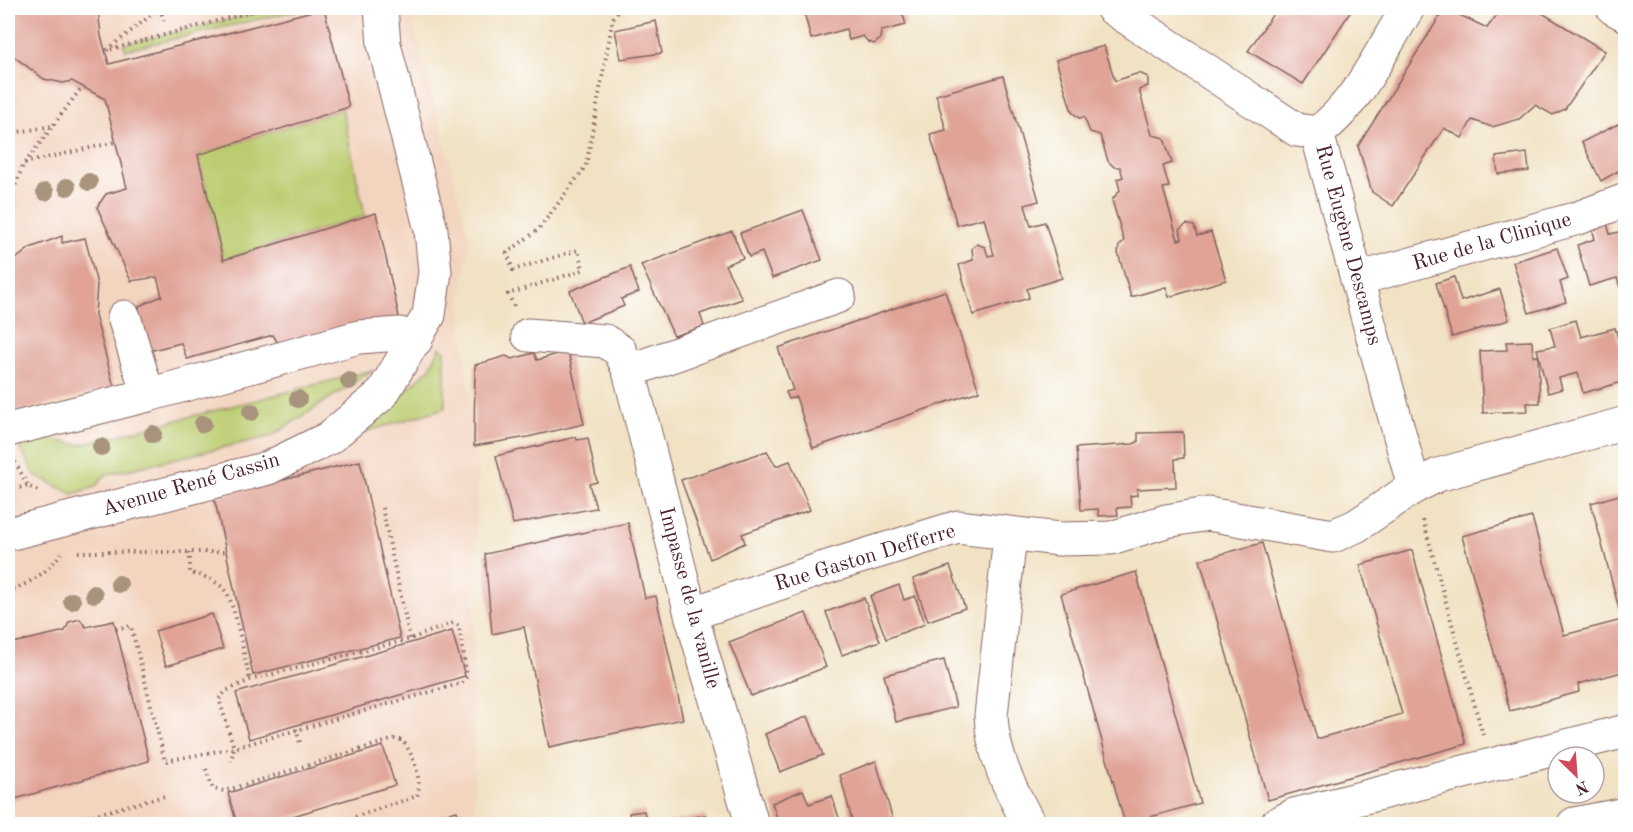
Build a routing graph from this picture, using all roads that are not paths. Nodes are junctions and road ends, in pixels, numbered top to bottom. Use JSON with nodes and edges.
{"nodes":[{"id":1,"x":381,"y":8,"type":"edge"},
{"id":2,"x":1112,"y":8,"type":"edge"},
{"id":3,"x":1408,"y":8,"type":"edge"},
{"id":4,"x":1613,"y":8,"type":"edge"},
{"id":5,"x":1626,"y":15,"type":"edge"},
{"id":6,"x":1317,"y":133,"type":"junction"},
{"id":7,"x":1626,"y":200,"type":"edge"},
{"id":8,"x":1357,"y":279,"type":"junction"},
{"id":9,"x":839,"y":296,"type":"dead end"},
{"id":10,"x":124,"y":316,"type":"dead end"},
{"id":11,"x":528,"y":335,"type":"dead end"},
{"id":12,"x":416,"y":340,"type":"junction"},
{"id":13,"x":629,"y":371,"type":"junction"},
{"id":14,"x":148,"y":395,"type":"junction"},
{"id":15,"x":1626,"y":423,"type":"edge"},
{"id":16,"x":10,"y":444,"type":"edge"},
{"id":17,"x":1414,"y":487,"type":"junction"},
{"id":18,"x":8,"y":534,"type":"edge"},
{"id":19,"x":1010,"y":534,"type":"junction"},
{"id":20,"x":691,"y":614,"type":"junction"},
{"id":21,"x":1626,"y":731,"type":"edge"},
{"id":22,"x":1626,"y":814,"type":"edge"},
{"id":23,"x":752,"y":825,"type":"edge"},
{"id":24,"x":1029,"y":825,"type":"edge"},
{"id":25,"x":1277,"y":825,"type":"edge"},
{"id":26,"x":1574,"y":825,"type":"edge"}],
"edges":[{"from":1,"to":12,"type":"street","name":"Avenue René Cassin"},
{"from":2,"to":6,"type":"street","name":"Rue Eugène Descamps"},
{"from":3,"to":6,"type":"street"},
{"from":4,"to":5,"type":"street"},
{"from":6,"to":8,"type":"street","name":"Rue Eugène Descamps"},
{"from":7,"to":8,"type":"street","name":"Rue de la Clinique"},
{"from":8,"to":17,"type":"street","name":"Rue Eugène Descamps"},
{"from":9,"to":13,"type":"street"},
{"from":10,"to":14,"type":"street"},
{"from":11,"to":13,"type":"street","name":"Impasse de la vanille"},
{"from":12,"to":14,"type":"street"},
{"from":12,"to":18,"type":"street","name":"Avenue René Cassin"},
{"from":13,"to":20,"type":"street","name":"Impasse de la vanille"},
{"from":14,"to":16,"type":"street"},
{"from":15,"to":17,"type":"street","name":"Rue Gaston Defferre"},
{"from":17,"to":19,"type":"street","name":"Rue Gaston Defferre"},
{"from":19,"to":20,"type":"street","name":"Rue Gaston Defferre"},
{"from":19,"to":24,"type":"street"},
{"from":20,"to":23,"type":"street","name":"Impasse de la vanille"},
{"from":21,"to":25,"type":"street"},
{"from":22,"to":26,"type":"street"}]}
